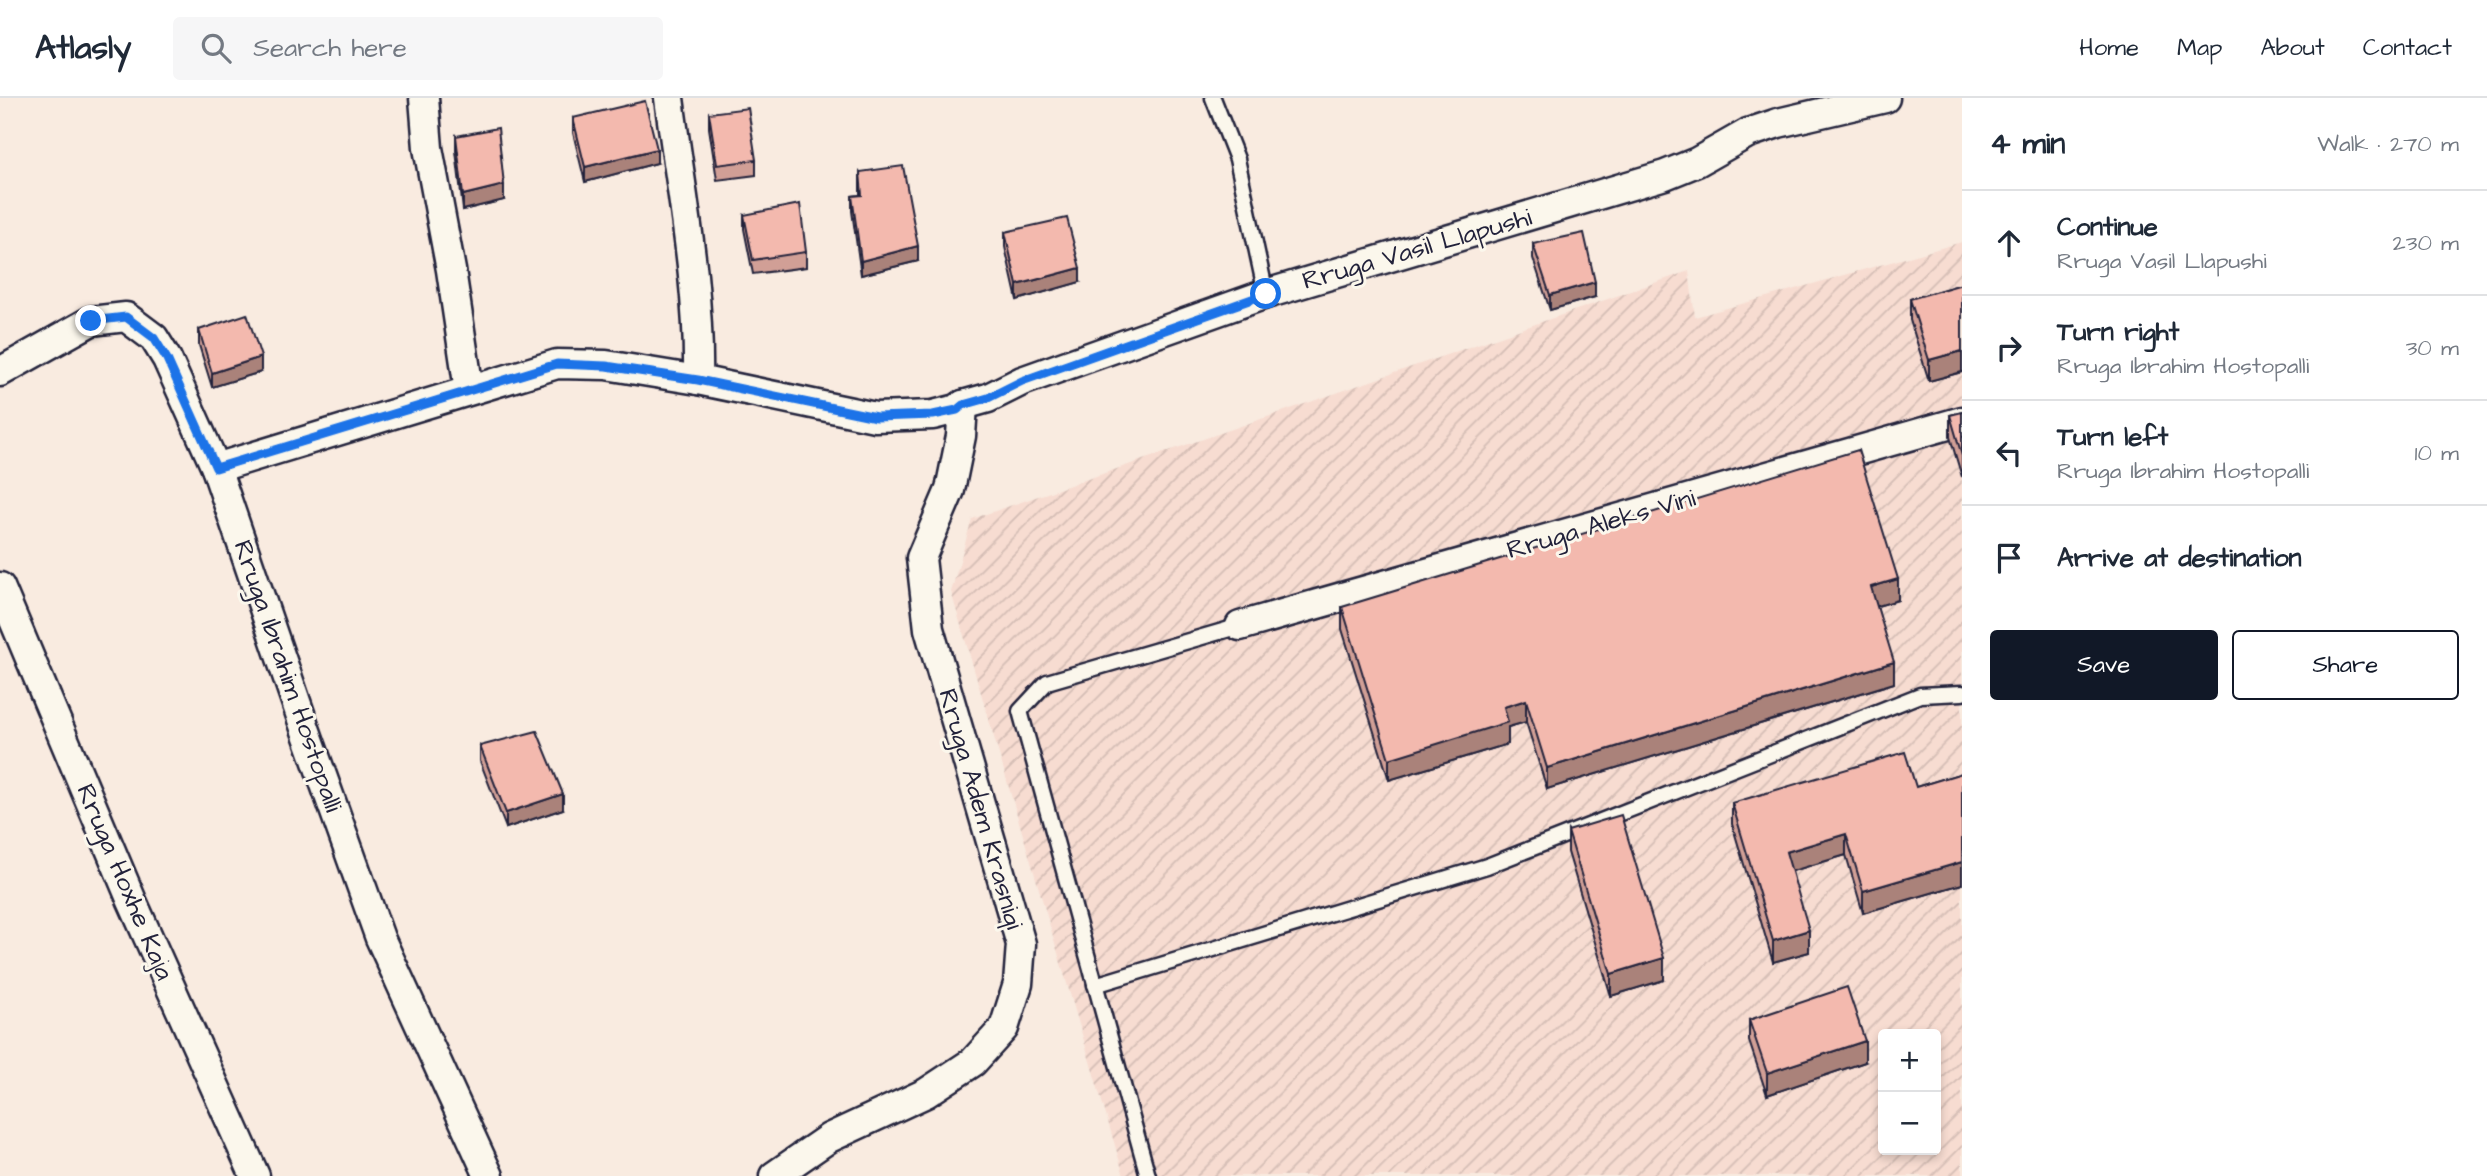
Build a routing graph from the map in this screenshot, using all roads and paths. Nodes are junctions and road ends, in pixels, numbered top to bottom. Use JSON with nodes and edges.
{"nodes":[{"id":1,"x":424,"y":98,"type":"edge"},
{"id":2,"x":668,"y":98,"type":"edge"},
{"id":3,"x":1213,"y":98,"type":"edge"},
{"id":4,"x":1885,"y":98,"type":"edge"},
{"id":5,"x":1266,"y":294,"type":"junction"},
{"id":6,"x":0,"y":372,"type":"edge"},
{"id":7,"x":698,"y":380,"type":"junction"},
{"id":8,"x":468,"y":390,"type":"junction"},
{"id":9,"x":963,"y":405,"type":"junction"},
{"id":10,"x":1962,"y":421,"type":"edge"},
{"id":11,"x":216,"y":468,"type":"junction"},
{"id":12,"x":0,"y":587,"type":"edge"},
{"id":13,"x":1240,"y":626,"type":"joint"},
{"id":14,"x":1962,"y":693,"type":"edge"},
{"id":15,"x":1095,"y":985,"type":"junction"},
{"id":16,"x":255,"y":1176,"type":"edge"},
{"id":17,"x":489,"y":1176,"type":"edge"},
{"id":18,"x":774,"y":1176,"type":"edge"},
{"id":19,"x":1148,"y":1176,"type":"edge"}],
"edges":[{"from":1,"to":8,"type":"street"},
{"from":2,"to":7,"type":"street"},
{"from":3,"to":5,"type":"lane"},
{"from":4,"to":5,"type":"street","name":"Rruga Vasil Llapushi"},
{"from":5,"to":9,"type":"street","name":"Rruga Vasil Llapushi"},
{"from":6,"to":11,"type":"street","name":"Rruga Ibrahim Hostopalli"},
{"from":7,"to":8,"type":"street","name":"Rruga Vasil Llapushi"},
{"from":7,"to":9,"type":"street","name":"Rruga Vasil Llapushi"},
{"from":8,"to":11,"type":"street","name":"Rruga Vasil Llapushi"},
{"from":9,"to":18,"type":"street","name":"Rruga Adem Krasniqi"},
{"from":10,"to":13,"type":"street","name":"Rruga Aleks Vini"},
{"from":11,"to":17,"type":"street","name":"Rruga Ibrahim Hostopalli"},
{"from":12,"to":16,"type":"street","name":"Rruga Hoxhe Kaja"},
{"from":13,"to":15,"type":"lane"},
{"from":14,"to":15,"type":"lane"},
{"from":15,"to":19,"type":"lane"}]}
